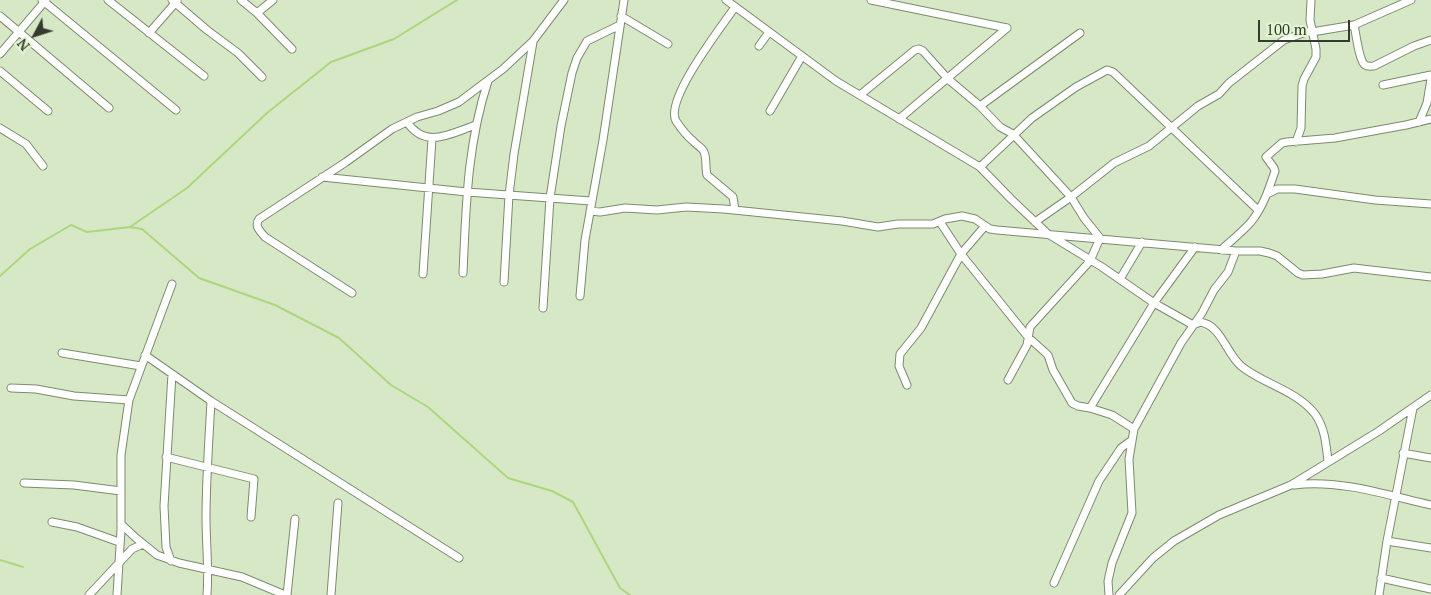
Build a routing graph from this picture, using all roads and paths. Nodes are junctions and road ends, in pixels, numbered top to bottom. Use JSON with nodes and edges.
{"nodes":[{"id":1,"x":108,"y":0,"type":"edge"},
{"id":2,"x":241,"y":0,"type":"edge"},
{"id":3,"x":273,"y":0,"type":"edge"},
{"id":4,"x":564,"y":0,"type":"edge"},
{"id":5,"x":624,"y":0,"type":"edge"},
{"id":6,"x":726,"y":0,"type":"edge"},
{"id":7,"x":871,"y":0,"type":"edge"},
{"id":8,"x":1311,"y":0,"type":"edge"},
{"id":9,"x":1411,"y":0,"type":"edge"},
{"id":10,"x":44,"y":1,"type":"edge"},
{"id":11,"x":175,"y":1,"type":"edge"},
{"id":12,"x":735,"y":7,"type":"junction"},
{"id":13,"x":257,"y":13,"type":"junction"},
{"id":14,"x":0,"y":16,"type":"edge"},
{"id":15,"x":621,"y":16,"type":"junction"},
{"id":16,"x":620,"y":25,"type":"junction"},
{"id":17,"x":1354,"y":25,"type":"junction"},
{"id":18,"x":18,"y":32,"type":"junction"},
{"id":19,"x":769,"y":32,"type":"junction"},
{"id":20,"x":1312,"y":32,"type":"junction"},
{"id":21,"x":149,"y":33,"type":"junction"},
{"id":22,"x":1080,"y":33,"type":"dead end"},
{"id":23,"x":1431,"y":40,"type":"edge"},
{"id":24,"x":534,"y":41,"type":"junction"},
{"id":25,"x":668,"y":44,"type":"dead end"},
{"id":26,"x":759,"y":46,"type":"dead end"},
{"id":27,"x":292,"y":49,"type":"dead end"},
{"id":28,"x":0,"y":54,"type":"edge"},
{"id":29,"x":802,"y":56,"type":"junction"},
{"id":30,"x":0,"y":72,"type":"edge"},
{"id":31,"x":1431,"y":75,"type":"edge"},
{"id":32,"x":204,"y":76,"type":"dead end"},
{"id":33,"x":262,"y":77,"type":"dead end"},
{"id":34,"x":948,"y":79,"type":"junction"},
{"id":35,"x":1431,"y":79,"type":"edge"},
{"id":36,"x":489,"y":80,"type":"junction"},
{"id":37,"x":1383,"y":85,"type":"dead end"},
{"id":38,"x":860,"y":95,"type":"junction"},
{"id":39,"x":1430,"y":101,"type":"edge"},
{"id":40,"x":980,"y":106,"type":"junction"},
{"id":41,"x":110,"y":108,"type":"dead end"},
{"id":42,"x":176,"y":110,"type":"dead end"},
{"id":43,"x":48,"y":111,"type":"dead end"},
{"id":44,"x":770,"y":111,"type":"dead end"},
{"id":45,"x":899,"y":119,"type":"junction"},
{"id":46,"x":1431,"y":119,"type":"edge"},
{"id":47,"x":407,"y":122,"type":"junction"},
{"id":48,"x":1419,"y":122,"type":"junction"},
{"id":49,"x":476,"y":125,"type":"junction"},
{"id":50,"x":1170,"y":127,"type":"junction"},
{"id":51,"x":0,"y":128,"type":"edge"},
{"id":52,"x":1301,"y":128,"type":"junction"},
{"id":53,"x":1013,"y":134,"type":"junction"},
{"id":54,"x":432,"y":139,"type":"junction"},
{"id":55,"x":1313,"y":140,"type":"junction"},
{"id":56,"x":1296,"y":142,"type":"junction"},
{"id":57,"x":44,"y":166,"type":"dead end"},
{"id":58,"x":980,"y":167,"type":"junction"},
{"id":59,"x":322,"y":177,"type":"junction"},
{"id":60,"x":430,"y":188,"type":"junction"},
{"id":61,"x":467,"y":192,"type":"junction"},
{"id":62,"x":1267,"y":194,"type":"junction"},
{"id":63,"x":509,"y":195,"type":"junction"},
{"id":64,"x":1071,"y":197,"type":"junction"},
{"id":65,"x":550,"y":198,"type":"junction"},
{"id":66,"x":591,"y":201,"type":"junction"},
{"id":67,"x":1431,"y":204,"type":"edge"},
{"id":68,"x":735,"y":210,"type":"junction"},
{"id":69,"x":1258,"y":210,"type":"junction"},
{"id":70,"x":590,"y":211,"type":"junction"},
{"id":71,"x":940,"y":222,"type":"junction"},
{"id":72,"x":1035,"y":222,"type":"junction"},
{"id":73,"x":985,"y":226,"type":"junction"},
{"id":74,"x":1048,"y":234,"type":"junction"},
{"id":75,"x":1100,"y":238,"type":"junction"},
{"id":76,"x":1142,"y":242,"type":"junction"},
{"id":77,"x":1195,"y":247,"type":"junction"},
{"id":78,"x":1222,"y":250,"type":"junction"},
{"id":79,"x":1236,"y":251,"type":"junction"},
{"id":80,"x":961,"y":254,"type":"junction"},
{"id":81,"x":1090,"y":260,"type":"junction"},
{"id":82,"x":463,"y":273,"type":"dead end"},
{"id":83,"x":423,"y":274,"type":"dead end"},
{"id":84,"x":1431,"y":277,"type":"edge"},
{"id":85,"x":1120,"y":279,"type":"junction"},
{"id":86,"x":504,"y":282,"type":"dead end"},
{"id":87,"x":172,"y":284,"type":"dead end"},
{"id":88,"x":352,"y":293,"type":"dead end"},
{"id":89,"x":580,"y":296,"type":"dead end"},
{"id":90,"x":1154,"y":303,"type":"junction"},
{"id":91,"x":543,"y":308,"type":"dead end"},
{"id":92,"x":1193,"y":325,"type":"junction"},
{"id":93,"x":1028,"y":337,"type":"junction"},
{"id":94,"x":62,"y":353,"type":"dead end"},
{"id":95,"x":145,"y":355,"type":"junction"},
{"id":96,"x":141,"y":366,"type":"junction"},
{"id":97,"x":172,"y":374,"type":"junction"},
{"id":98,"x":1008,"y":380,"type":"dead end"},
{"id":99,"x":907,"y":385,"type":"dead end"},
{"id":100,"x":11,"y":388,"type":"dead end"},
{"id":101,"x":1431,"y":396,"type":"edge"},
{"id":102,"x":129,"y":400,"type":"junction"},
{"id":103,"x":211,"y":402,"type":"junction"},
{"id":104,"x":1090,"y":408,"type":"junction"},
{"id":105,"x":1413,"y":408,"type":"junction"},
{"id":106,"x":1134,"y":428,"type":"junction"},
{"id":107,"x":1132,"y":440,"type":"junction"},
{"id":108,"x":1403,"y":453,"type":"junction"},
{"id":109,"x":166,"y":457,"type":"junction"},
{"id":110,"x":1431,"y":458,"type":"edge"},
{"id":111,"x":1328,"y":461,"type":"junction"},
{"id":112,"x":207,"y":468,"type":"junction"},
{"id":113,"x":24,"y":482,"type":"dead end"},
{"id":114,"x":1291,"y":485,"type":"junction"},
{"id":115,"x":121,"y":491,"type":"junction"},
{"id":116,"x":1395,"y":497,"type":"junction"},
{"id":117,"x":338,"y":503,"type":"dead end"},
{"id":118,"x":1431,"y":505,"type":"edge"},
{"id":119,"x":251,"y":517,"type":"dead end"},
{"id":120,"x":295,"y":519,"type":"dead end"},
{"id":121,"x":52,"y":522,"type":"dead end"},
{"id":122,"x":121,"y":524,"type":"junction"},
{"id":123,"x":1387,"y":541,"type":"junction"},
{"id":124,"x":119,"y":542,"type":"junction"},
{"id":125,"x":143,"y":544,"type":"junction"},
{"id":126,"x":1431,"y":548,"type":"edge"},
{"id":127,"x":459,"y":558,"type":"dead end"},
{"id":128,"x":171,"y":560,"type":"junction"},
{"id":129,"x":118,"y":565,"type":"junction"},
{"id":130,"x":207,"y":570,"type":"junction"},
{"id":131,"x":1381,"y":578,"type":"junction"},
{"id":132,"x":1054,"y":583,"type":"dead end"},
{"id":133,"x":1431,"y":589,"type":"edge"},
{"id":134,"x":89,"y":595,"type":"edge"},
{"id":135,"x":117,"y":595,"type":"edge"},
{"id":136,"x":207,"y":595,"type":"edge"},
{"id":137,"x":286,"y":595,"type":"edge"},
{"id":138,"x":331,"y":595,"type":"edge"},
{"id":139,"x":1109,"y":595,"type":"edge"},
{"id":140,"x":1118,"y":595,"type":"edge"},
{"id":141,"x":1379,"y":595,"type":"edge"}],
"edges":[{"from":1,"to":21,"type":"street"},
{"from":2,"to":13,"type":"street"},
{"from":3,"to":13,"type":"street"},
{"from":4,"to":24,"type":"street"},
{"from":5,"to":15,"type":"street"},
{"from":6,"to":12,"type":"street"},
{"from":7,"to":34,"type":"street"},
{"from":8,"to":20,"type":"street"},
{"from":9,"to":17,"type":"street"},
{"from":10,"to":18,"type":"street"},
{"from":10,"to":42,"type":"street"},
{"from":11,"to":21,"type":"street"},
{"from":11,"to":33,"type":"street"},
{"from":12,"to":19,"type":"street"},
{"from":12,"to":68,"type":"street"},
{"from":13,"to":27,"type":"street"},
{"from":14,"to":18,"type":"street"},
{"from":15,"to":16,"type":"street"},
{"from":15,"to":25,"type":"street"},
{"from":16,"to":65,"type":"street"},
{"from":16,"to":66,"type":"street"},
{"from":17,"to":20,"type":"street"},
{"from":17,"to":23,"type":"street"},
{"from":18,"to":28,"type":"street"},
{"from":18,"to":41,"type":"street"},
{"from":19,"to":26,"type":"street"},
{"from":19,"to":29,"type":"street"},
{"from":20,"to":50,"type":"street"},
{"from":20,"to":52,"type":"street"},
{"from":21,"to":32,"type":"street"},
{"from":22,"to":40,"type":"street"},
{"from":24,"to":36,"type":"street"},
{"from":24,"to":63,"type":"street"},
{"from":29,"to":38,"type":"street"},
{"from":29,"to":44,"type":"street"},
{"from":30,"to":43,"type":"street"},
{"from":31,"to":37,"type":"street"},
{"from":34,"to":38,"type":"street"},
{"from":34,"to":40,"type":"street"},
{"from":34,"to":45,"type":"street"},
{"from":35,"to":39,"type":"street"},
{"from":36,"to":47,"type":"street"},
{"from":36,"to":49,"type":"street"},
{"from":38,"to":45,"type":"street"},
{"from":39,"to":48,"type":"street"},
{"from":40,"to":53,"type":"street"},
{"from":45,"to":58,"type":"street"},
{"from":46,"to":48,"type":"street"},
{"from":47,"to":54,"type":"street"},
{"from":47,"to":59,"type":"street"},
{"from":48,"to":55,"type":"street"},
{"from":49,"to":54,"type":"street"},
{"from":49,"to":61,"type":"street"},
{"from":50,"to":53,"type":"street"},
{"from":50,"to":64,"type":"street"},
{"from":50,"to":69,"type":"street"},
{"from":51,"to":57,"type":"street"},
{"from":52,"to":55,"type":"street"},
{"from":52,"to":56,"type":"street"},
{"from":53,"to":58,"type":"street"},
{"from":53,"to":64,"type":"street"},
{"from":54,"to":60,"type":"street"},
{"from":55,"to":56,"type":"street"},
{"from":56,"to":62,"type":"street"},
{"from":58,"to":72,"type":"street"},
{"from":59,"to":60,"type":"street"},
{"from":59,"to":88,"type":"street"},
{"from":60,"to":61,"type":"street"},
{"from":60,"to":83,"type":"street"},
{"from":61,"to":63,"type":"street"},
{"from":61,"to":82,"type":"street"},
{"from":62,"to":67,"type":"street"},
{"from":62,"to":69,"type":"street"},
{"from":63,"to":65,"type":"street"},
{"from":63,"to":86,"type":"street"},
{"from":64,"to":72,"type":"street"},
{"from":64,"to":75,"type":"street"},
{"from":65,"to":66,"type":"street"},
{"from":65,"to":91,"type":"street"},
{"from":66,"to":70,"type":"street"},
{"from":68,"to":70,"type":"street"},
{"from":68,"to":71,"type":"street"},
{"from":69,"to":78,"type":"street"},
{"from":70,"to":89,"type":"street"},
{"from":71,"to":73,"type":"street"},
{"from":71,"to":80,"type":"street"},
{"from":72,"to":74,"type":"street"},
{"from":73,"to":74,"type":"street"},
{"from":73,"to":80,"type":"street"},
{"from":74,"to":75,"type":"street"},
{"from":74,"to":81,"type":"street"},
{"from":75,"to":76,"type":"street"},
{"from":75,"to":81,"type":"street"},
{"from":76,"to":77,"type":"street"},
{"from":76,"to":85,"type":"street"},
{"from":77,"to":78,"type":"street"},
{"from":77,"to":90,"type":"street"},
{"from":78,"to":79,"type":"street"},
{"from":79,"to":84,"type":"street"},
{"from":79,"to":92,"type":"street"},
{"from":80,"to":93,"type":"street"},
{"from":80,"to":99,"type":"street"},
{"from":81,"to":85,"type":"street"},
{"from":81,"to":93,"type":"street"},
{"from":85,"to":90,"type":"street"},
{"from":87,"to":95,"type":"street"},
{"from":90,"to":92,"type":"street"},
{"from":90,"to":104,"type":"street"},
{"from":92,"to":106,"type":"street"},
{"from":92,"to":111,"type":"street"},
{"from":93,"to":98,"type":"street"},
{"from":93,"to":104,"type":"street"},
{"from":94,"to":96,"type":"street"},
{"from":95,"to":96,"type":"street"},
{"from":95,"to":97,"type":"street"},
{"from":96,"to":102,"type":"street"},
{"from":97,"to":103,"type":"street"},
{"from":97,"to":109,"type":"street"},
{"from":100,"to":102,"type":"street"},
{"from":101,"to":105,"type":"street"},
{"from":102,"to":115,"type":"street"},
{"from":103,"to":112,"type":"street"},
{"from":103,"to":127,"type":"street"},
{"from":104,"to":106,"type":"street"},
{"from":105,"to":108,"type":"street"},
{"from":105,"to":111,"type":"street"},
{"from":106,"to":107,"type":"street"},
{"from":107,"to":132,"type":"street"},
{"from":107,"to":139,"type":"street"},
{"from":108,"to":110,"type":"street"},
{"from":108,"to":116,"type":"street"},
{"from":109,"to":112,"type":"street"},
{"from":109,"to":128,"type":"street"},
{"from":111,"to":114,"type":"street"},
{"from":112,"to":119,"type":"street"},
{"from":112,"to":130,"type":"street"},
{"from":113,"to":115,"type":"street"},
{"from":114,"to":116,"type":"street"},
{"from":114,"to":140,"type":"street"},
{"from":115,"to":122,"type":"street"},
{"from":116,"to":118,"type":"street"},
{"from":116,"to":123,"type":"street"},
{"from":117,"to":138,"type":"street"},
{"from":120,"to":137,"type":"street"},
{"from":121,"to":124,"type":"street"},
{"from":122,"to":124,"type":"street"},
{"from":122,"to":125,"type":"street"},
{"from":123,"to":126,"type":"street"},
{"from":123,"to":131,"type":"street"},
{"from":124,"to":129,"type":"street"},
{"from":125,"to":128,"type":"street"},
{"from":125,"to":129,"type":"street"},
{"from":128,"to":130,"type":"street"},
{"from":129,"to":134,"type":"street"},
{"from":129,"to":135,"type":"street"},
{"from":130,"to":136,"type":"street"},
{"from":130,"to":137,"type":"street"},
{"from":131,"to":133,"type":"street"},
{"from":131,"to":141,"type":"street"}]}
